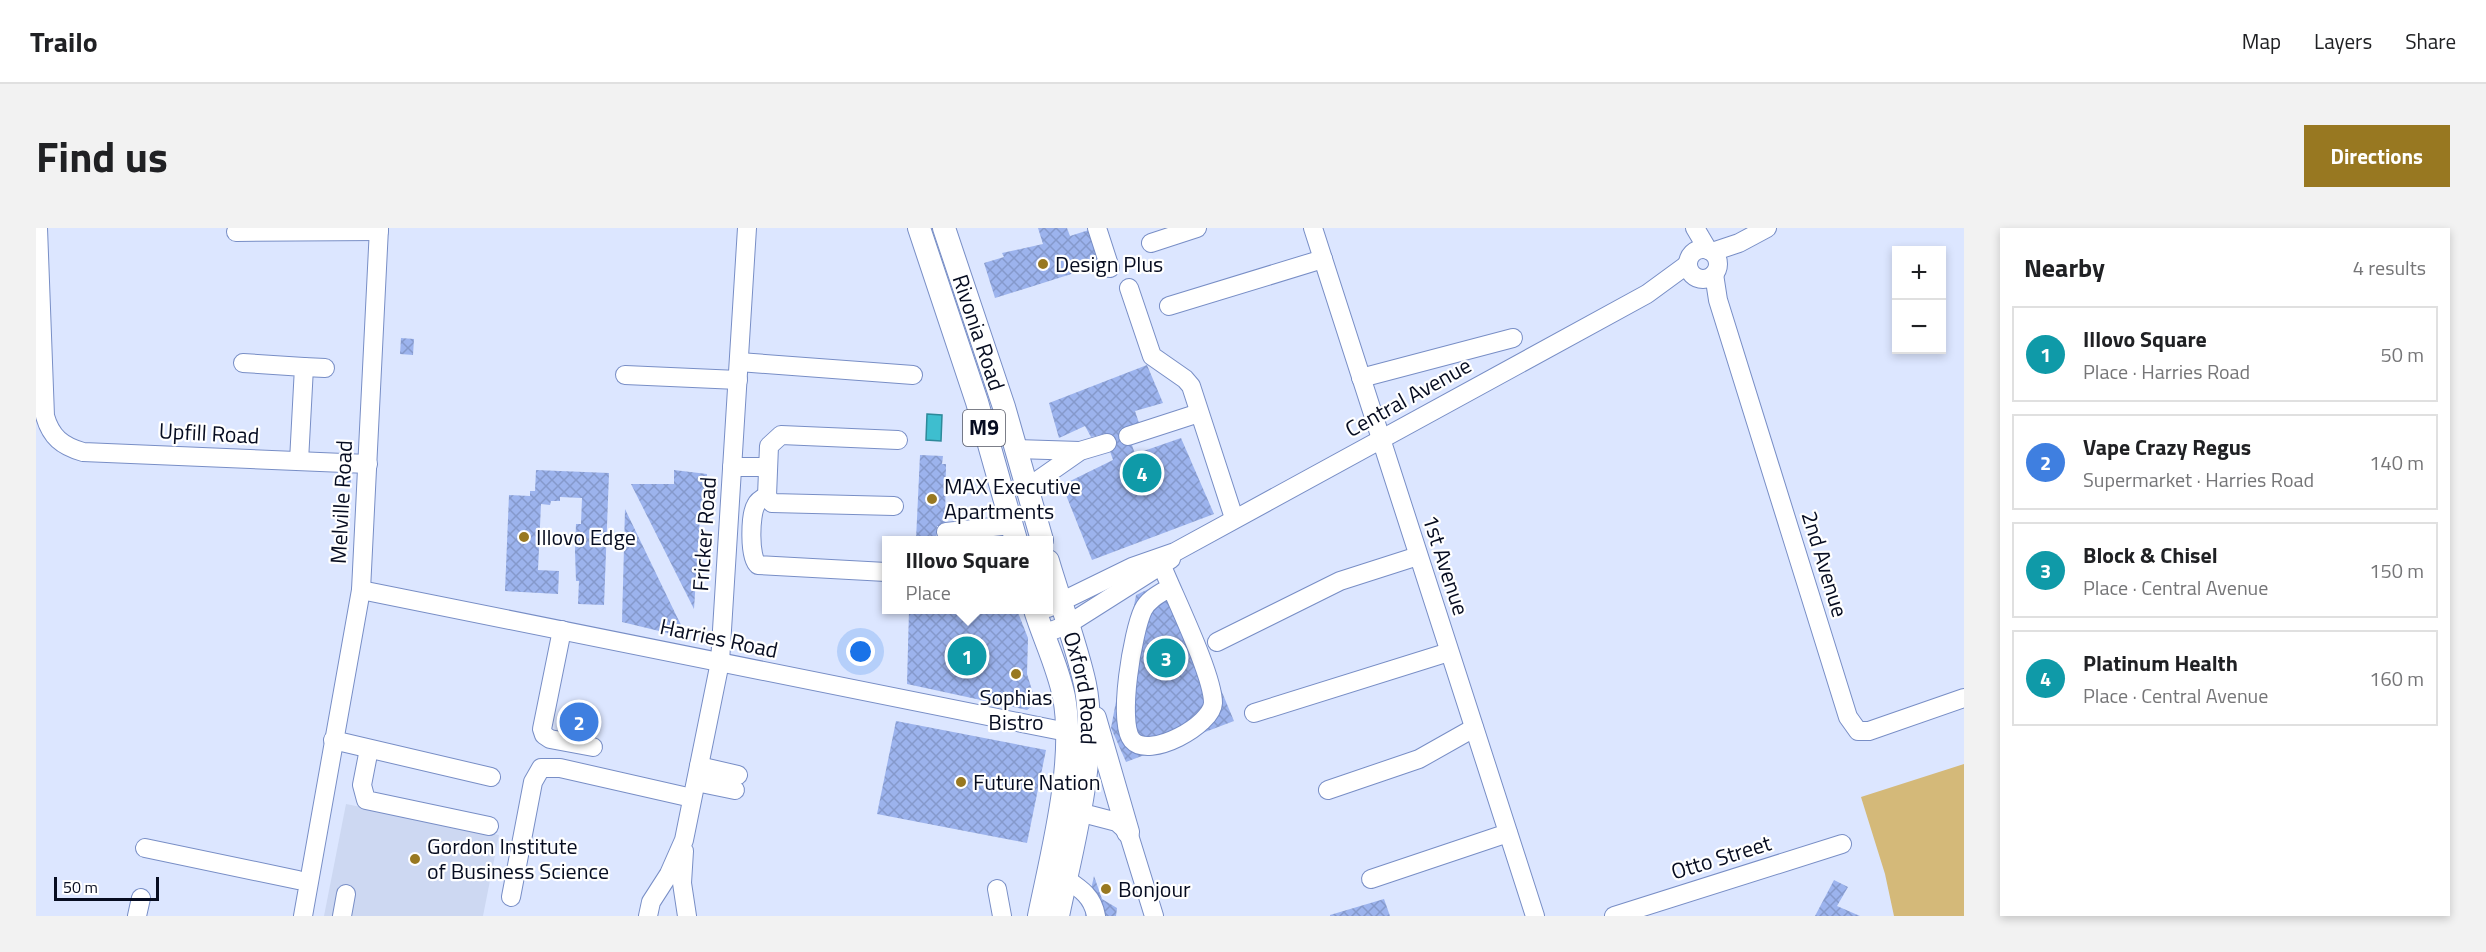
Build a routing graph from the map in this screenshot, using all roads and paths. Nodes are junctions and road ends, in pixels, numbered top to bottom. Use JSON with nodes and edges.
{"nodes":[{"id":1,"x":38,"y":228,"type":"edge"},
{"id":2,"x":747,"y":228,"type":"edge"},
{"id":3,"x":944,"y":228,"type":"edge"},
{"id":4,"x":1097,"y":228,"type":"edge"},
{"id":5,"x":1197,"y":228,"type":"edge"},
{"id":6,"x":1313,"y":228,"type":"edge"},
{"id":7,"x":1694,"y":228,"type":"edge"},
{"id":8,"x":1767,"y":228,"type":"edge"},
{"id":9,"x":379,"y":229,"type":"edge"},
{"id":10,"x":923,"y":229,"type":"edge"},
{"id":11,"x":236,"y":232,"type":"dead end"},
{"id":12,"x":1151,"y":243,"type":"dead end"},
{"id":13,"x":1323,"y":259,"type":"junction"},
{"id":14,"x":1704,"y":264,"type":"junction"},
{"id":15,"x":1110,"y":268,"type":"dead end"},
{"id":16,"x":1129,"y":288,"type":"dead end"},
{"id":17,"x":1169,"y":306,"type":"dead end"},
{"id":18,"x":1514,"y":338,"type":"dead end"},
{"id":19,"x":243,"y":363,"type":"dead end"},
{"id":20,"x":304,"y":367,"type":"junction"},
{"id":21,"x":325,"y":368,"type":"dead end"},
{"id":22,"x":738,"y":371,"type":"junction"},
{"id":23,"x":625,"y":375,"type":"dead end"},
{"id":24,"x":913,"y":375,"type":"dead end"},
{"id":25,"x":1361,"y":378,"type":"junction"},
{"id":26,"x":1199,"y":413,"type":"junction"},
{"id":27,"x":1128,"y":436,"type":"dead end"},
{"id":28,"x":1381,"y":439,"type":"junction"},
{"id":29,"x":898,"y":440,"type":"dead end"},
{"id":30,"x":1107,"y":443,"type":"dead end"},
{"id":31,"x":1016,"y":449,"type":"junction"},
{"id":32,"x":1080,"y":451,"type":"junction"},
{"id":33,"x":299,"y":461,"type":"junction"},
{"id":34,"x":368,"y":464,"type":"junction"},
{"id":35,"x":732,"y":466,"type":"junction"},
{"id":36,"x":767,"y":467,"type":"junction"},
{"id":37,"x":1027,"y":488,"type":"junction"},
{"id":38,"x":767,"y":496,"type":"junction"},
{"id":39,"x":894,"y":506,"type":"dead end"},
{"id":40,"x":1234,"y":518,"type":"junction"},
{"id":41,"x":946,"y":532,"type":"dead end"},
{"id":42,"x":1014,"y":533,"type":"edge"},
{"id":43,"x":1041,"y":536,"type":"edge"},
{"id":44,"x":1175,"y":552,"type":"junction"},
{"id":45,"x":1418,"y":556,"type":"junction"},
{"id":46,"x":1162,"y":566,"type":"junction"},
{"id":47,"x":882,"y":572,"type":"edge"},
{"id":48,"x":1171,"y":587,"type":"junction"},
{"id":49,"x":361,"y":590,"type":"junction"},
{"id":50,"x":1053,"y":609,"type":"edge"},
{"id":51,"x":1045,"y":614,"type":"edge"},
{"id":52,"x":1047,"y":614,"type":"edge"},
{"id":53,"x":1067,"y":625,"type":"junction"},
{"id":54,"x":562,"y":630,"type":"junction"},
{"id":55,"x":1217,"y":642,"type":"dead end"},
{"id":56,"x":1449,"y":652,"type":"junction"},
{"id":57,"x":720,"y":662,"type":"junction"},
{"id":58,"x":1085,"y":685,"type":"junction"},
{"id":59,"x":1964,"y":698,"type":"edge"},
{"id":60,"x":1254,"y":712,"type":"dead end"},
{"id":61,"x":1474,"y":728,"type":"junction"},
{"id":62,"x":1067,"y":732,"type":"junction"},
{"id":63,"x":333,"y":740,"type":"junction"},
{"id":64,"x":593,"y":747,"type":"dead end"},
{"id":65,"x":369,"y":748,"type":"junction"},
{"id":66,"x":326,"y":776,"type":"junction"},
{"id":67,"x":491,"y":777,"type":"dead end"},
{"id":68,"x":696,"y":782,"type":"junction"},
{"id":69,"x":736,"y":782,"type":"dead end"},
{"id":70,"x":1328,"y":790,"type":"dead end"},
{"id":71,"x":1070,"y":809,"type":"junction"},
{"id":72,"x":489,"y":826,"type":"dead end"},
{"id":73,"x":1128,"y":832,"type":"junction"},
{"id":74,"x":1508,"y":833,"type":"junction"},
{"id":75,"x":684,"y":840,"type":"junction"},
{"id":76,"x":1842,"y":844,"type":"dead end"},
{"id":77,"x":145,"y":848,"type":"dead end"},
{"id":78,"x":1066,"y":879,"type":"junction"},
{"id":79,"x":1371,"y":879,"type":"dead end"},
{"id":80,"x":298,"y":880,"type":"junction"},
{"id":81,"x":997,"y":889,"type":"dead end"},
{"id":82,"x":346,"y":894,"type":"dead end"},
{"id":83,"x":511,"y":897,"type":"dead end"},
{"id":84,"x":141,"y":898,"type":"dead end"},
{"id":85,"x":137,"y":916,"type":"edge"},
{"id":86,"x":291,"y":916,"type":"edge"},
{"id":87,"x":303,"y":916,"type":"edge"},
{"id":88,"x":342,"y":916,"type":"edge"},
{"id":89,"x":648,"y":916,"type":"edge"},
{"id":90,"x":687,"y":916,"type":"edge"},
{"id":91,"x":1002,"y":916,"type":"edge"},
{"id":92,"x":1039,"y":916,"type":"edge"},
{"id":93,"x":1058,"y":916,"type":"edge"},
{"id":94,"x":1096,"y":916,"type":"edge"},
{"id":95,"x":1154,"y":916,"type":"edge"},
{"id":96,"x":1535,"y":916,"type":"edge"},
{"id":97,"x":1614,"y":916,"type":"edge"}],
"edges":[{"from":1,"to":33,"type":"street","name":"Upfill Road"},
{"from":2,"to":22,"type":"street","name":"Fricker Road"},
{"from":3,"to":31,"type":"main road","name":"Rivonia Road","number":"M9"},
{"from":4,"to":15,"type":"street"},
{"from":5,"to":12,"type":"street"},
{"from":6,"to":13,"type":"street","name":"1st Avenue"},
{"from":7,"to":14,"type":"street","name":"2nd Avenue"},
{"from":8,"to":14,"type":"street","name":"Central Avenue"},
{"from":9,"to":11,"type":"street"},
{"from":9,"to":34,"type":"street","name":"Melville Road"},
{"from":10,"to":42,"type":"main road","name":"Rivonia Road","number":"M9"},
{"from":13,"to":17,"type":"street"},
{"from":13,"to":25,"type":"street","name":"1st Avenue"},
{"from":14,"to":28,"type":"street","name":"Central Avenue"},
{"from":14,"to":59,"type":"street","name":"2nd Avenue"},
{"from":16,"to":26,"type":"street"},
{"from":18,"to":25,"type":"street"},
{"from":19,"to":20,"type":"street"},
{"from":20,"to":21,"type":"street"},
{"from":20,"to":33,"type":"street"},
{"from":22,"to":23,"type":"street"},
{"from":22,"to":24,"type":"street"},
{"from":22,"to":35,"type":"street","name":"Fricker Road"},
{"from":25,"to":28,"type":"street","name":"1st Avenue"},
{"from":26,"to":27,"type":"street"},
{"from":26,"to":40,"type":"street"},
{"from":28,"to":40,"type":"street","name":"Central Avenue"},
{"from":28,"to":45,"type":"street","name":"1st Avenue"},
{"from":29,"to":36,"type":"street"},
{"from":30,"to":32,"type":"street"},
{"from":31,"to":32,"type":"street"},
{"from":31,"to":37,"type":"main road","name":"Rivonia Road","number":"M9"},
{"from":32,"to":37,"type":"street"},
{"from":33,"to":34,"type":"street","name":"Upfill Road"},
{"from":34,"to":49,"type":"street","name":"Melville Road"},
{"from":35,"to":36,"type":"street"},
{"from":35,"to":57,"type":"street","name":"Fricker Road"},
{"from":36,"to":38,"type":"street"},
{"from":37,"to":43,"type":"main road","name":"Rivonia Road","number":"M9"},
{"from":38,"to":39,"type":"street"},
{"from":38,"to":47,"type":"street"},
{"from":40,"to":44,"type":"street","name":"Central Avenue"},
{"from":41,"to":42,"type":"street"},
{"from":44,"to":46,"type":"street","name":"Central Avenue"},
{"from":44,"to":50,"type":"street","name":"Central Avenue"},
{"from":45,"to":55,"type":"street"},
{"from":45,"to":56,"type":"street","name":"1st Avenue"},
{"from":46,"to":48,"type":"street"},
{"from":46,"to":53,"type":"street","name":"Central Avenue"},
{"from":48,"to":48,"type":"street"},
{"from":49,"to":54,"type":"street","name":"Harries Road"},
{"from":49,"to":63,"type":"street","name":"Melville Road"},
{"from":51,"to":62,"type":"main road","name":"Oxford Road"},
{"from":52,"to":53,"type":"main road","name":"Oxford Road"},
{"from":53,"to":58,"type":"main road","name":"Oxford Road"},
{"from":54,"to":57,"type":"street","name":"Harries Road"},
{"from":54,"to":64,"type":"street"},
{"from":56,"to":60,"type":"street"},
{"from":56,"to":61,"type":"street","name":"1st Avenue"},
{"from":57,"to":62,"type":"street","name":"Harries Road"},
{"from":57,"to":68,"type":"street","name":"Fricker Road"},
{"from":58,"to":71,"type":"main road","name":"Oxford Road"},
{"from":58,"to":73,"type":"main road"},
{"from":61,"to":70,"type":"street"},
{"from":61,"to":74,"type":"street","name":"1st Avenue"},
{"from":62,"to":71,"type":"main road","name":"Oxford Road"},
{"from":63,"to":65,"type":"street"},
{"from":63,"to":66,"type":"street","name":"Melville Road"},
{"from":65,"to":67,"type":"street"},
{"from":65,"to":72,"type":"street"},
{"from":66,"to":80,"type":"street","name":"Melville Road"},
{"from":66,"to":87,"type":"street","name":"Melville Road"},
{"from":68,"to":69,"type":"street"},
{"from":68,"to":75,"type":"street","name":"Fricker Road"},
{"from":68,"to":83,"type":"street"},
{"from":71,"to":73,"type":"street"},
{"from":71,"to":78,"type":"main road","name":"Oxford Road"},
{"from":71,"to":92,"type":"main road","name":"Oxford Road"},
{"from":73,"to":95,"type":"street"},
{"from":74,"to":79,"type":"street"},
{"from":74,"to":96,"type":"street","name":"1st Avenue"},
{"from":75,"to":89,"type":"street","name":"Fricker Road"},
{"from":75,"to":90,"type":"street","name":"Fricker Road"},
{"from":76,"to":97,"type":"street","name":"Otto Street"},
{"from":77,"to":80,"type":"street"},
{"from":78,"to":93,"type":"main road","name":"Oxford Road"},
{"from":78,"to":94,"type":"street"},
{"from":80,"to":86,"type":"street","name":"Melville Road"},
{"from":81,"to":91,"type":"street"},
{"from":82,"to":88,"type":"street"},
{"from":84,"to":85,"type":"street"}]}
